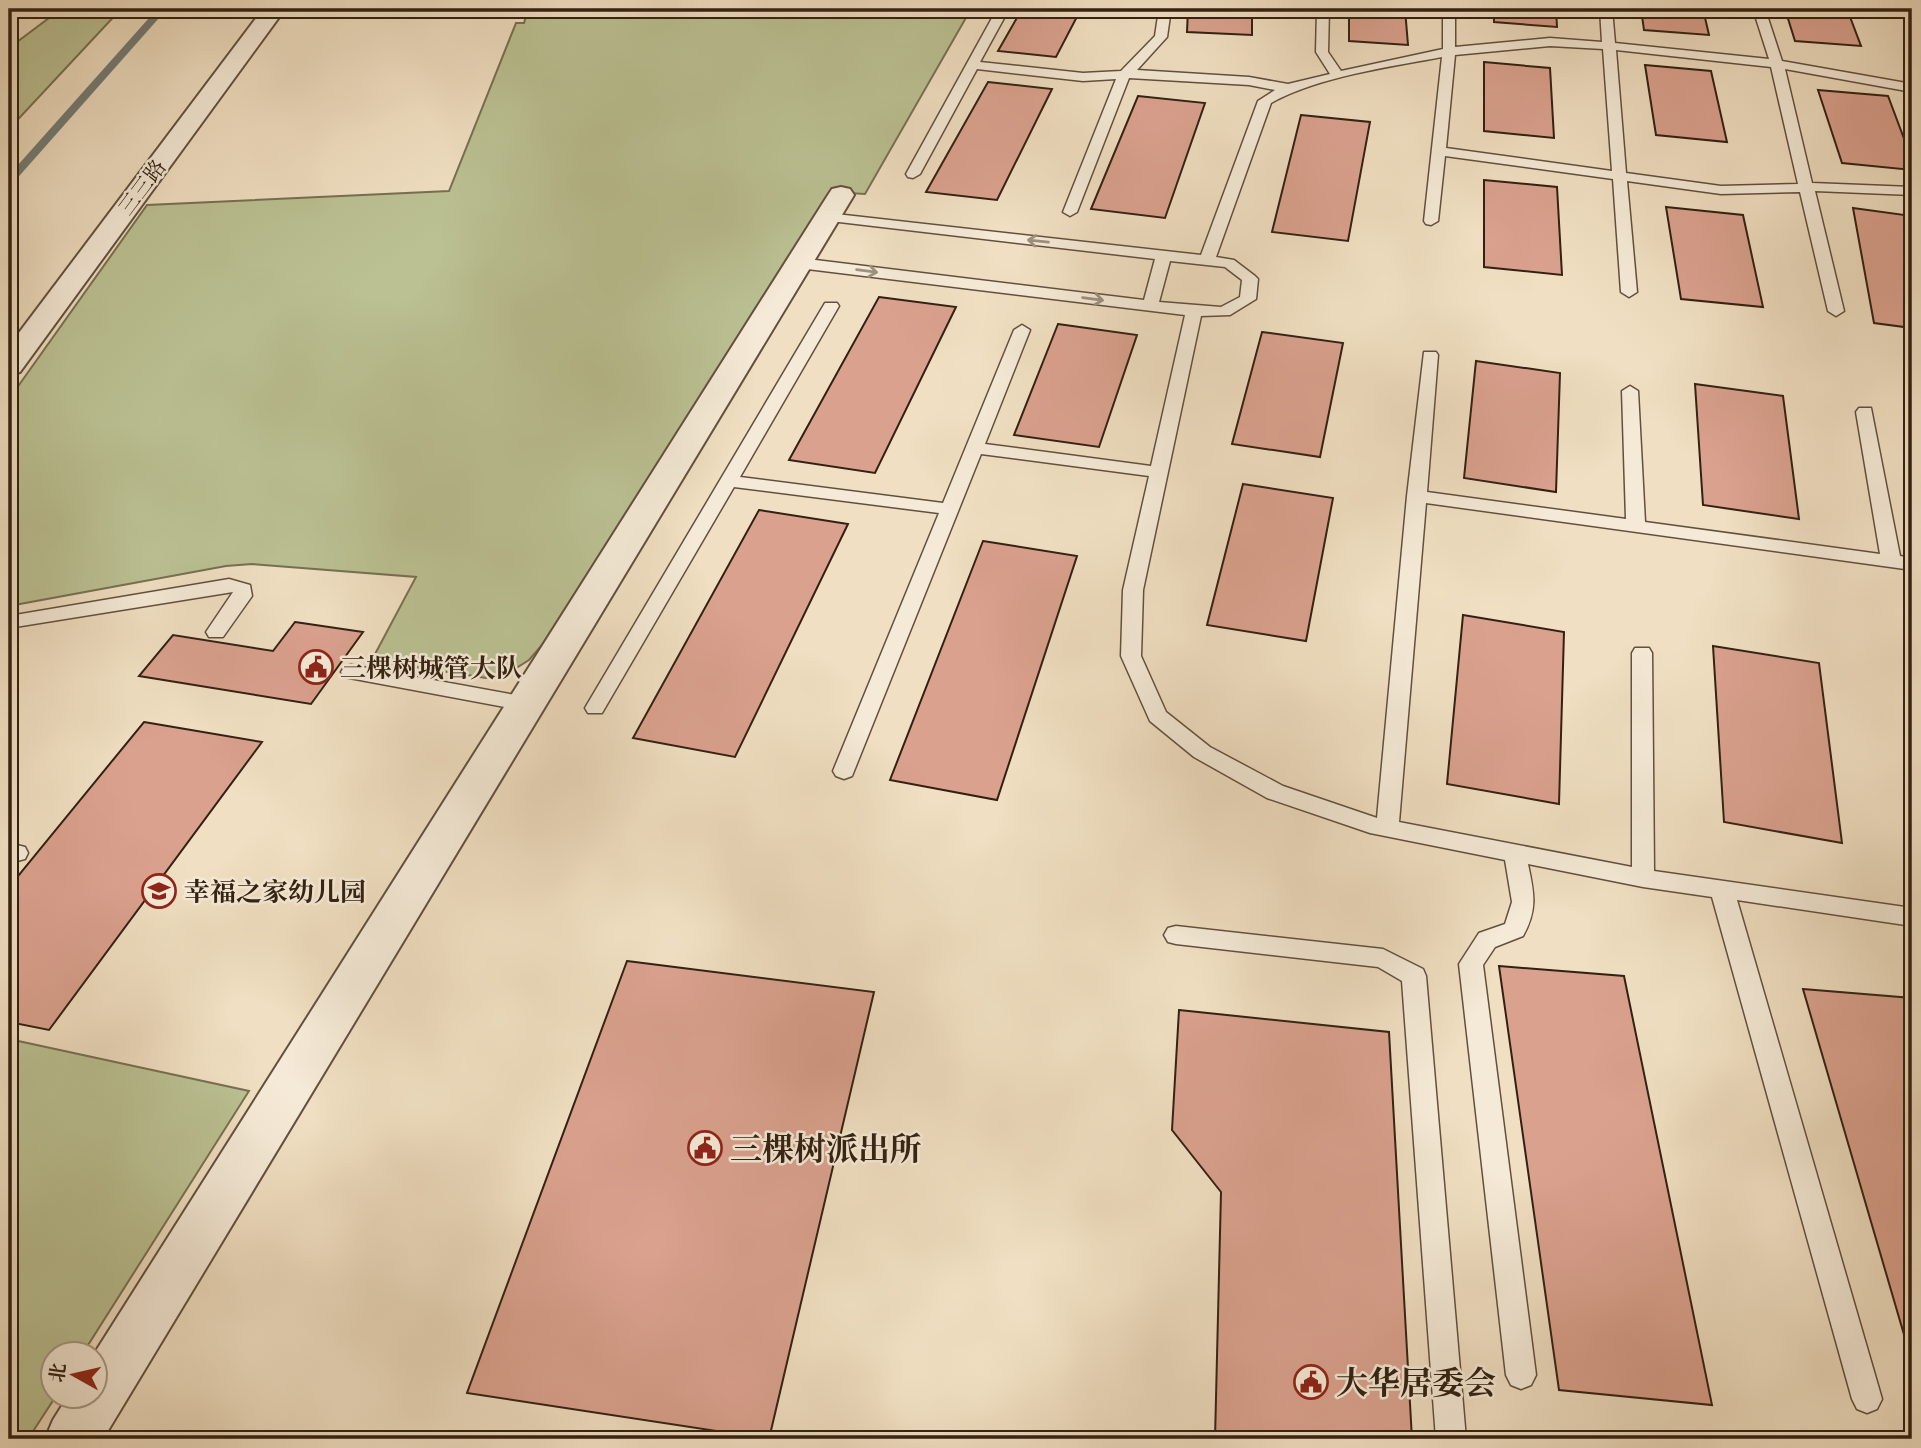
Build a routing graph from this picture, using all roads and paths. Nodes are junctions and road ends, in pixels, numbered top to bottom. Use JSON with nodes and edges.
{"nodes":[{"id":1,"x":274,"y":9,"type":"edge"},
{"id":2,"x":1003,"y":9,"type":"edge"},
{"id":3,"x":1166,"y":9,"type":"edge"},
{"id":4,"x":1323,"y":9,"type":"edge"},
{"id":5,"x":1449,"y":9,"type":"edge"},
{"id":6,"x":1606,"y":9,"type":"edge"},
{"id":7,"x":1759,"y":9,"type":"edge"},
{"id":8,"x":1610,"y":46,"type":"junction"},
{"id":9,"x":1449,"y":52,"type":"junction"},
{"id":10,"x":1777,"y":64,"type":"junction"},
{"id":11,"x":973,"y":65,"type":"junction"},
{"id":12,"x":1124,"y":75,"type":"junction"},
{"id":13,"x":1338,"y":76,"type":"junction"},
{"id":14,"x":1288,"y":88,"type":"junction"},
{"id":15,"x":1912,"y":88,"type":"edge"},
{"id":16,"x":1438,"y":151,"type":"junction"},
{"id":17,"x":913,"y":174,"type":"dead end"},
{"id":18,"x":1620,"y":174,"type":"junction"},
{"id":19,"x":1805,"y":188,"type":"junction"},
{"id":20,"x":1912,"y":191,"type":"edge"},
{"id":21,"x":834,"y":206,"type":"joint"},
{"id":22,"x":1070,"y":212,"type":"dead end"},
{"id":23,"x":1431,"y":221,"type":"dead end"},
{"id":24,"x":1164,"y":255,"type":"junction"},
{"id":25,"x":1207,"y":260,"type":"junction"},
{"id":26,"x":799,"y":263,"type":"junction"},
{"id":27,"x":1629,"y":292,"type":"dead end"},
{"id":28,"x":831,"y":306,"type":"dead end"},
{"id":29,"x":1150,"y":306,"type":"junction"},
{"id":30,"x":1194,"y":311,"type":"junction"},
{"id":31,"x":1836,"y":311,"type":"dead end"},
{"id":32,"x":1022,"y":330,"type":"dead end"},
{"id":33,"x":1430,"y":355,"type":"dead end"},
{"id":34,"x":9,"y":366,"type":"edge"},
{"id":35,"x":1630,"y":391,"type":"dead end"},
{"id":36,"x":1865,"y":412,"type":"dead end"},
{"id":37,"x":974,"y":448,"type":"junction"},
{"id":38,"x":1159,"y":472,"type":"junction"},
{"id":39,"x":729,"y":481,"type":"junction"},
{"id":40,"x":1416,"y":496,"type":"junction"},
{"id":41,"x":950,"y":509,"type":"junction"},
{"id":42,"x":1636,"y":526,"type":"junction"},
{"id":43,"x":1891,"y":561,"type":"junction"},
{"id":44,"x":1912,"y":564,"type":"edge"},
{"id":45,"x":9,"y":622,"type":"edge"},
{"id":46,"x":216,"y":632,"type":"dead end"},
{"id":47,"x":1642,"y":653,"type":"dead end"},
{"id":48,"x":351,"y":672,"type":"dead end"},
{"id":49,"x":526,"y":704,"type":"junction"},
{"id":50,"x":595,"y":708,"type":"dead end"},
{"id":51,"x":844,"y":771,"type":"dead end"},
{"id":52,"x":1387,"y":828,"type":"junction"},
{"id":53,"x":1515,"y":853,"type":"junction"},
{"id":54,"x":1643,"y":878,"type":"junction"},
{"id":55,"x":1722,"y":890,"type":"junction"},
{"id":56,"x":1912,"y":917,"type":"edge"},
{"id":57,"x":1176,"y":935,"type":"dead end"},
{"id":58,"x":1521,"y":1376,"type":"dead end"},
{"id":59,"x":1867,"y":1399,"type":"dead end"},
{"id":60,"x":72,"y":1439,"type":"edge"},
{"id":61,"x":1451,"y":1439,"type":"edge"}],
"edges":[{"from":1,"to":34,"type":"street","name":"三三路"},
{"from":2,"to":11,"type":"lane"},
{"from":3,"to":12,"type":"lane"},
{"from":4,"to":13,"type":"lane"},
{"from":5,"to":9,"type":"lane"},
{"from":6,"to":8,"type":"lane"},
{"from":7,"to":10,"type":"lane"},
{"from":8,"to":9,"type":"lane"},
{"from":8,"to":10,"type":"lane"},
{"from":8,"to":18,"type":"lane"},
{"from":9,"to":13,"type":"lane"},
{"from":9,"to":16,"type":"lane"},
{"from":10,"to":15,"type":"lane"},
{"from":10,"to":19,"type":"lane"},
{"from":11,"to":12,"type":"lane"},
{"from":11,"to":17,"type":"lane"},
{"from":12,"to":14,"type":"lane"},
{"from":12,"to":22,"type":"lane"},
{"from":13,"to":14,"type":"lane"},
{"from":14,"to":25,"type":"lane"},
{"from":16,"to":18,"type":"lane"},
{"from":16,"to":23,"type":"lane"},
{"from":18,"to":19,"type":"lane"},
{"from":18,"to":27,"type":"lane"},
{"from":19,"to":20,"type":"lane"},
{"from":19,"to":31,"type":"lane"},
{"from":24,"to":21,"type":"lane","one_way":true},
{"from":21,"to":26,"type":"street"},
{"from":24,"to":25,"type":"lane"},
{"from":24,"to":29,"type":"lane"},
{"from":25,"to":30,"type":"lane"},
{"from":26,"to":29,"type":"lane","one_way":true},
{"from":26,"to":49,"type":"street"},
{"from":28,"to":39,"type":"lane"},
{"from":29,"to":30,"type":"lane"},
{"from":30,"to":38,"type":"lane"},
{"from":32,"to":37,"type":"lane"},
{"from":33,"to":40,"type":"lane"},
{"from":35,"to":42,"type":"lane"},
{"from":36,"to":43,"type":"lane"},
{"from":37,"to":38,"type":"lane"},
{"from":37,"to":41,"type":"lane"},
{"from":38,"to":52,"type":"lane"},
{"from":39,"to":41,"type":"lane"},
{"from":39,"to":50,"type":"lane"},
{"from":40,"to":42,"type":"lane"},
{"from":40,"to":52,"type":"lane"},
{"from":41,"to":51,"type":"lane"},
{"from":42,"to":43,"type":"lane"},
{"from":43,"to":44,"type":"lane"},
{"from":45,"to":46,"type":"lane"},
{"from":47,"to":54,"type":"lane"},
{"from":48,"to":49,"type":"lane"},
{"from":49,"to":60,"type":"street"},
{"from":52,"to":53,"type":"lane"},
{"from":53,"to":54,"type":"lane"},
{"from":53,"to":58,"type":"lane"},
{"from":54,"to":55,"type":"lane"},
{"from":55,"to":56,"type":"lane"},
{"from":55,"to":59,"type":"lane"},
{"from":57,"to":61,"type":"lane"}]}
